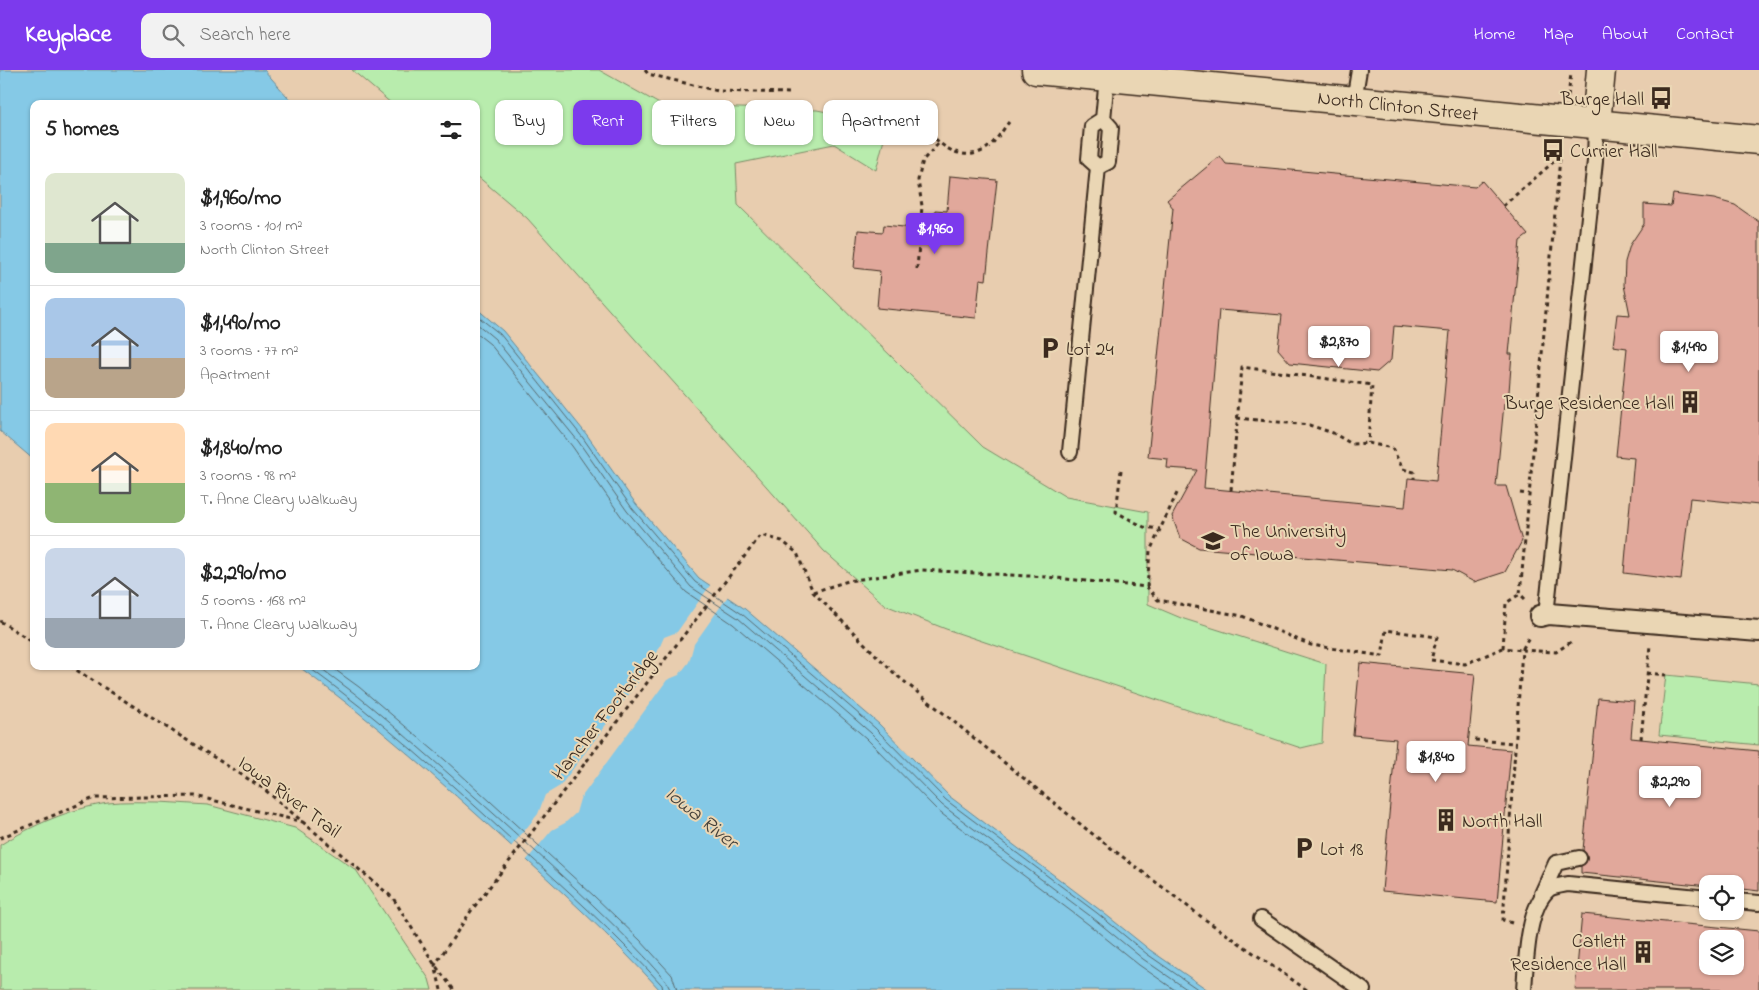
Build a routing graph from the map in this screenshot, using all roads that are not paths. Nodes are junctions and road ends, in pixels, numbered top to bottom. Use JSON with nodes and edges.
{"nodes":[{"id":1,"x":1036,"y":70,"type":"edge"},
{"id":2,"x":1359,"y":70,"type":"edge"},
{"id":3,"x":1601,"y":70,"type":"edge"},
{"id":4,"x":1114,"y":75,"type":"edge"},
{"id":5,"x":1354,"y":100,"type":"junction"},
{"id":6,"x":1103,"y":120,"type":"junction"},
{"id":7,"x":1596,"y":124,"type":"junction"},
{"id":8,"x":1759,"y":140,"type":"edge"},
{"id":9,"x":1098,"y":167,"type":"junction"},
{"id":10,"x":1070,"y":452,"type":"dead end"},
{"id":11,"x":1543,"y":615,"type":"joint"},
{"id":12,"x":1759,"y":631,"type":"edge"},
{"id":13,"x":1579,"y":858,"type":"dead end"},
{"id":14,"x":1699,"y":897,"type":"edge"},
{"id":15,"x":1744,"y":902,"type":"edge"},
{"id":16,"x":1759,"y":903,"type":"edge"},
{"id":17,"x":1537,"y":904,"type":"junction"},
{"id":18,"x":1261,"y":919,"type":"dead end"},
{"id":19,"x":1363,"y":990,"type":"edge"},
{"id":20,"x":1524,"y":990,"type":"edge"}],
"edges":[{"from":1,"to":4,"type":"street","name":"North Clinton Street"},
{"from":2,"to":5,"type":"lane"},
{"from":3,"to":7,"type":"street"},
{"from":4,"to":5,"type":"street","name":"North Clinton Street"},
{"from":4,"to":6,"type":"lane"},
{"from":5,"to":7,"type":"street","name":"North Clinton Street"},
{"from":6,"to":9,"type":"lane"},
{"from":6,"to":9,"type":"lane"},
{"from":7,"to":8,"type":"street","name":"North Clinton Street"},
{"from":7,"to":11,"type":"lane"},
{"from":9,"to":10,"type":"lane"},
{"from":11,"to":12,"type":"street"},
{"from":13,"to":17,"type":"lane"},
{"from":14,"to":17,"type":"lane"},
{"from":15,"to":16,"type":"lane"},
{"from":17,"to":20,"type":"lane"},
{"from":18,"to":19,"type":"lane"}]}
